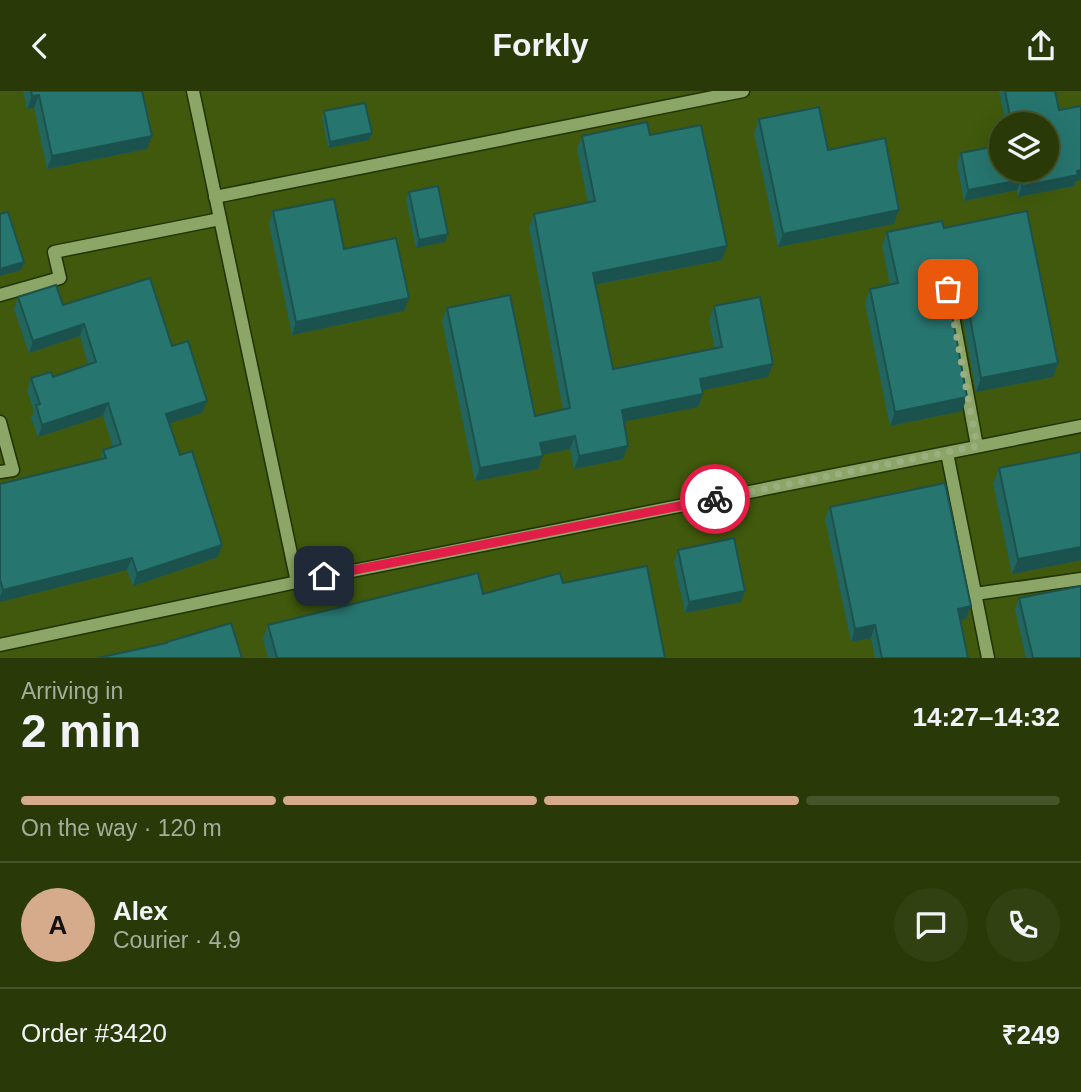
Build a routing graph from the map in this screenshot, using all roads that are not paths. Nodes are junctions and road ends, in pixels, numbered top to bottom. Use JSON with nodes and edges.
{"nodes":[{"id":1,"x":193,"y":91,"type":"edge"},
{"id":2,"x":743,"y":91,"type":"edge"},
{"id":3,"x":215,"y":197,"type":"junction"},
{"id":4,"x":220,"y":219,"type":"junction"},
{"id":5,"x":948,"y":289,"type":"edge"},
{"id":6,"x":0,"y":295,"type":"edge"},
{"id":7,"x":0,"y":422,"type":"edge"},
{"id":8,"x":1081,"y":426,"type":"edge"},
{"id":9,"x":977,"y":446,"type":"junction"},
{"id":10,"x":947,"y":453,"type":"junction"},
{"id":11,"x":0,"y":472,"type":"edge"},
{"id":12,"x":1081,"y":579,"type":"edge"},
{"id":13,"x":297,"y":582,"type":"junction"},
{"id":14,"x":975,"y":594,"type":"junction"},
{"id":15,"x":0,"y":645,"type":"edge"},
{"id":16,"x":988,"y":658,"type":"edge"}],
"edges":[{"from":1,"to":3,"type":"lane"},
{"from":2,"to":3,"type":"lane"},
{"from":3,"to":4,"type":"lane"},
{"from":4,"to":6,"type":"lane"},
{"from":4,"to":13,"type":"lane"},
{"from":5,"to":9,"type":"lane"},
{"from":7,"to":11,"type":"lane"},
{"from":8,"to":9,"type":"lane"},
{"from":9,"to":10,"type":"lane"},
{"from":10,"to":13,"type":"lane"},
{"from":10,"to":14,"type":"lane"},
{"from":12,"to":14,"type":"lane"},
{"from":13,"to":15,"type":"lane"},
{"from":14,"to":16,"type":"lane"}]}
